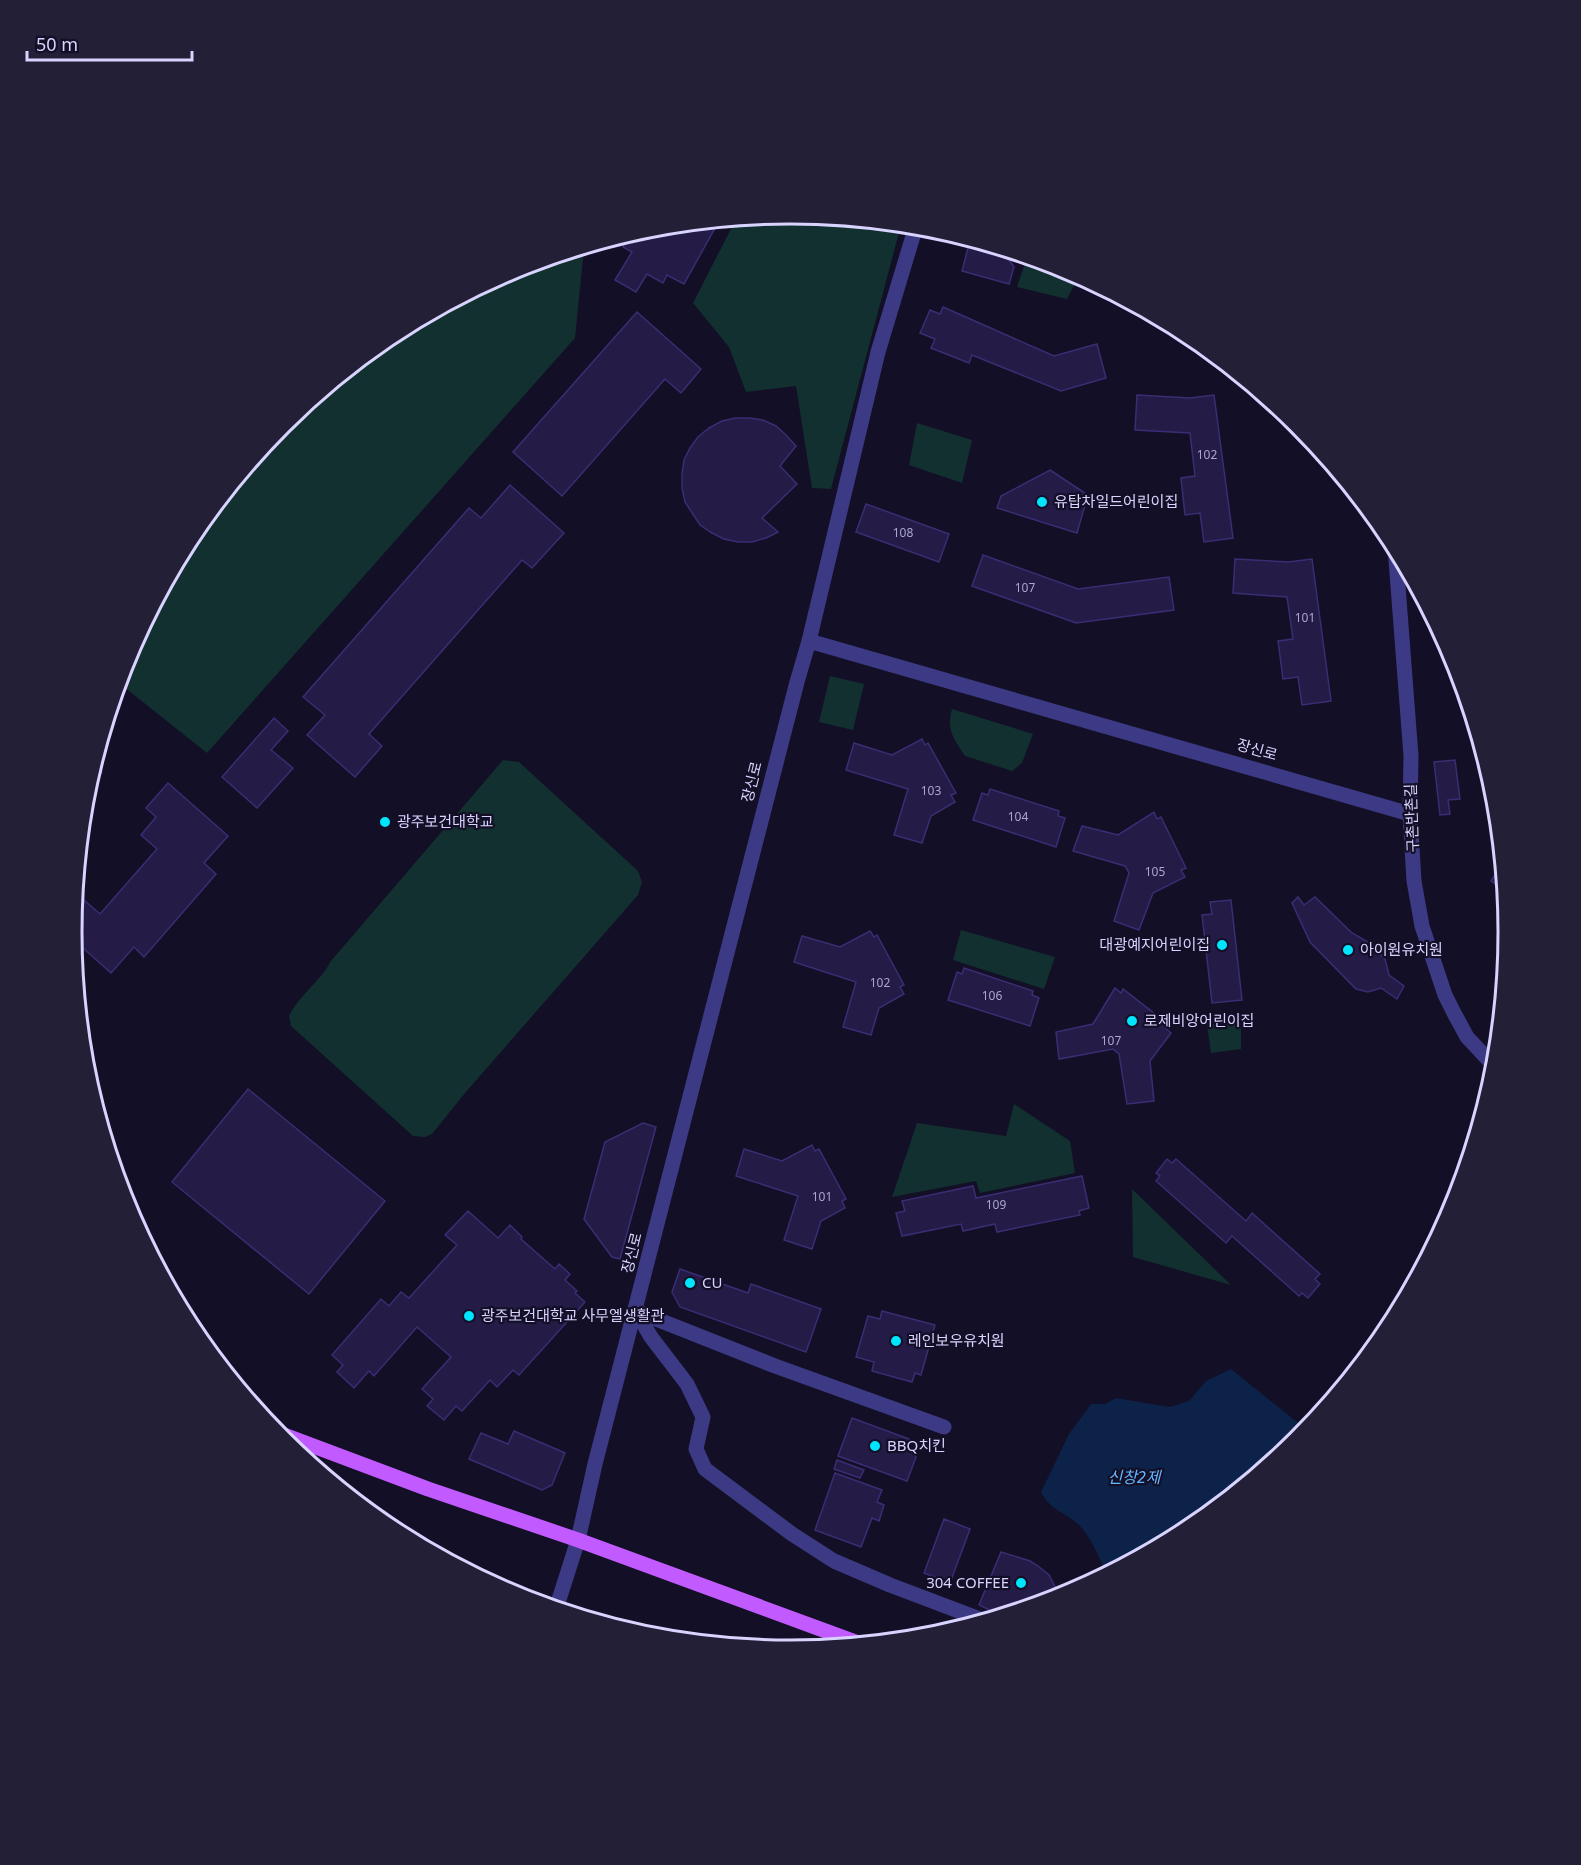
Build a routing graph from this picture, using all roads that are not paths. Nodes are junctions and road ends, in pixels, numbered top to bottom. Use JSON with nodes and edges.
{"nodes":[{"id":1,"x":913,"y":236,"type":"edge"},
{"id":2,"x":1396,"y":566,"type":"edge"},
{"id":3,"x":809,"y":641,"type":"junction"},
{"id":4,"x":1410,"y":814,"type":"junction"},
{"id":5,"x":1487,"y":1058,"type":"edge"},
{"id":6,"x":636,"y":1311,"type":"junction"},
{"id":7,"x":944,"y":1427,"type":"dead end"},
{"id":8,"x":298,"y":1440,"type":"edge"},
{"id":9,"x":578,"y":1540,"type":"junction"},
{"id":10,"x":558,"y":1601,"type":"edge"},
{"id":11,"x":973,"y":1616,"type":"edge"},
{"id":12,"x":845,"y":1638,"type":"edge"}],
"edges":[{"from":1,"to":3,"type":"street"},
{"from":2,"to":4,"type":"street","name":"구촌반촌길"},
{"from":3,"to":4,"type":"street","name":"장신로"},
{"from":3,"to":6,"type":"street","name":"장신로"},
{"from":4,"to":5,"type":"street","name":"구촌반촌길"},
{"from":6,"to":7,"type":"street"},
{"from":6,"to":9,"type":"street","name":"장신로"},
{"from":6,"to":11,"type":"street"},
{"from":8,"to":9,"type":"main road"},
{"from":9,"to":10,"type":"street","name":"장신로"},
{"from":9,"to":12,"type":"main road"}]}
